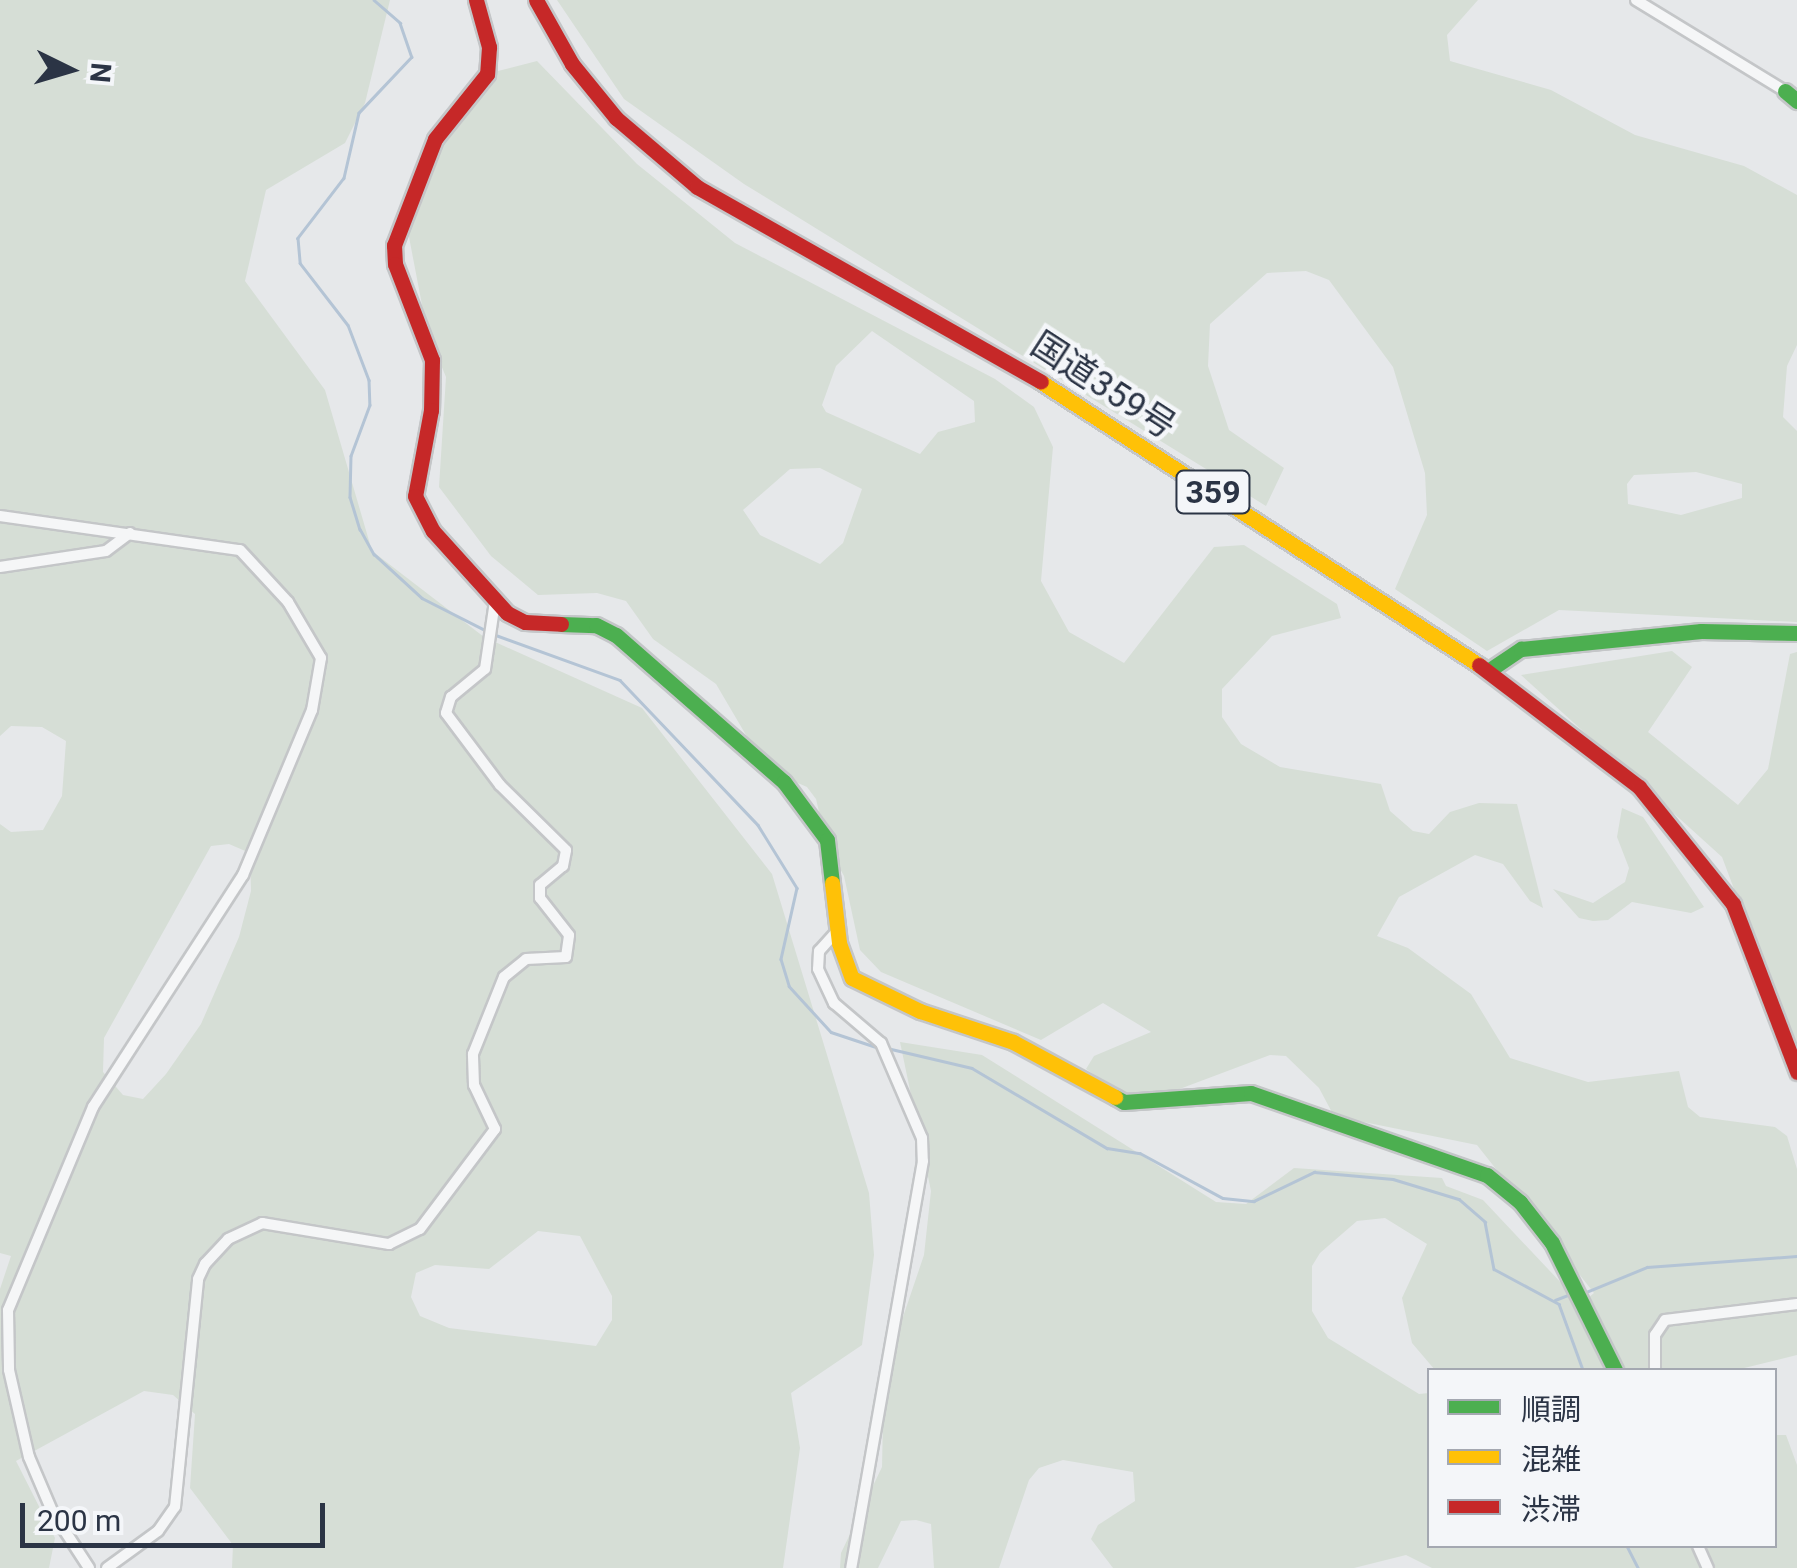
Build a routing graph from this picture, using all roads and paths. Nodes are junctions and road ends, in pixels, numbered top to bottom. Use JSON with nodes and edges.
{"nodes":[{"id":1,"x":476,"y":0,"type":"edge"},
{"id":2,"x":536,"y":0,"type":"edge"},
{"id":3,"x":1636,"y":0,"type":"edge"},
{"id":4,"x":1791,"y":96,"type":"edge"},
{"id":5,"x":0,"y":516,"type":"edge"},
{"id":6,"x":130,"y":533,"type":"junction"},
{"id":7,"x":0,"y":567,"type":"edge"},
{"id":8,"x":495,"y":602,"type":"junction"},
{"id":9,"x":1797,"y":633,"type":"edge"},
{"id":10,"x":1488,"y":671,"type":"junction"},
{"id":11,"x":839,"y":929,"type":"junction"},
{"id":12,"x":1797,"y":1072,"type":"edge"},
{"id":13,"x":1797,"y":1304,"type":"edge"},
{"id":14,"x":1614,"y":1368,"type":"edge"},
{"id":15,"x":1655,"y":1368,"type":"edge"},
{"id":16,"x":89,"y":1568,"type":"edge"},
{"id":17,"x":108,"y":1568,"type":"edge"},
{"id":18,"x":851,"y":1568,"type":"edge"}],
"edges":[{"from":1,"to":8,"type":"main road"},
{"from":2,"to":10,"type":"main road","name":"国道359号","number":"359"},
{"from":3,"to":4,"type":"street"},
{"from":5,"to":6,"type":"street"},
{"from":6,"to":7,"type":"street"},
{"from":6,"to":16,"type":"street"},
{"from":8,"to":11,"type":"main road"},
{"from":8,"to":17,"type":"street"},
{"from":9,"to":10,"type":"main road"},
{"from":10,"to":12,"type":"main road","name":"国道359号","number":"359"},
{"from":11,"to":14,"type":"main road"},
{"from":11,"to":18,"type":"street"},
{"from":13,"to":15,"type":"street"}]}
